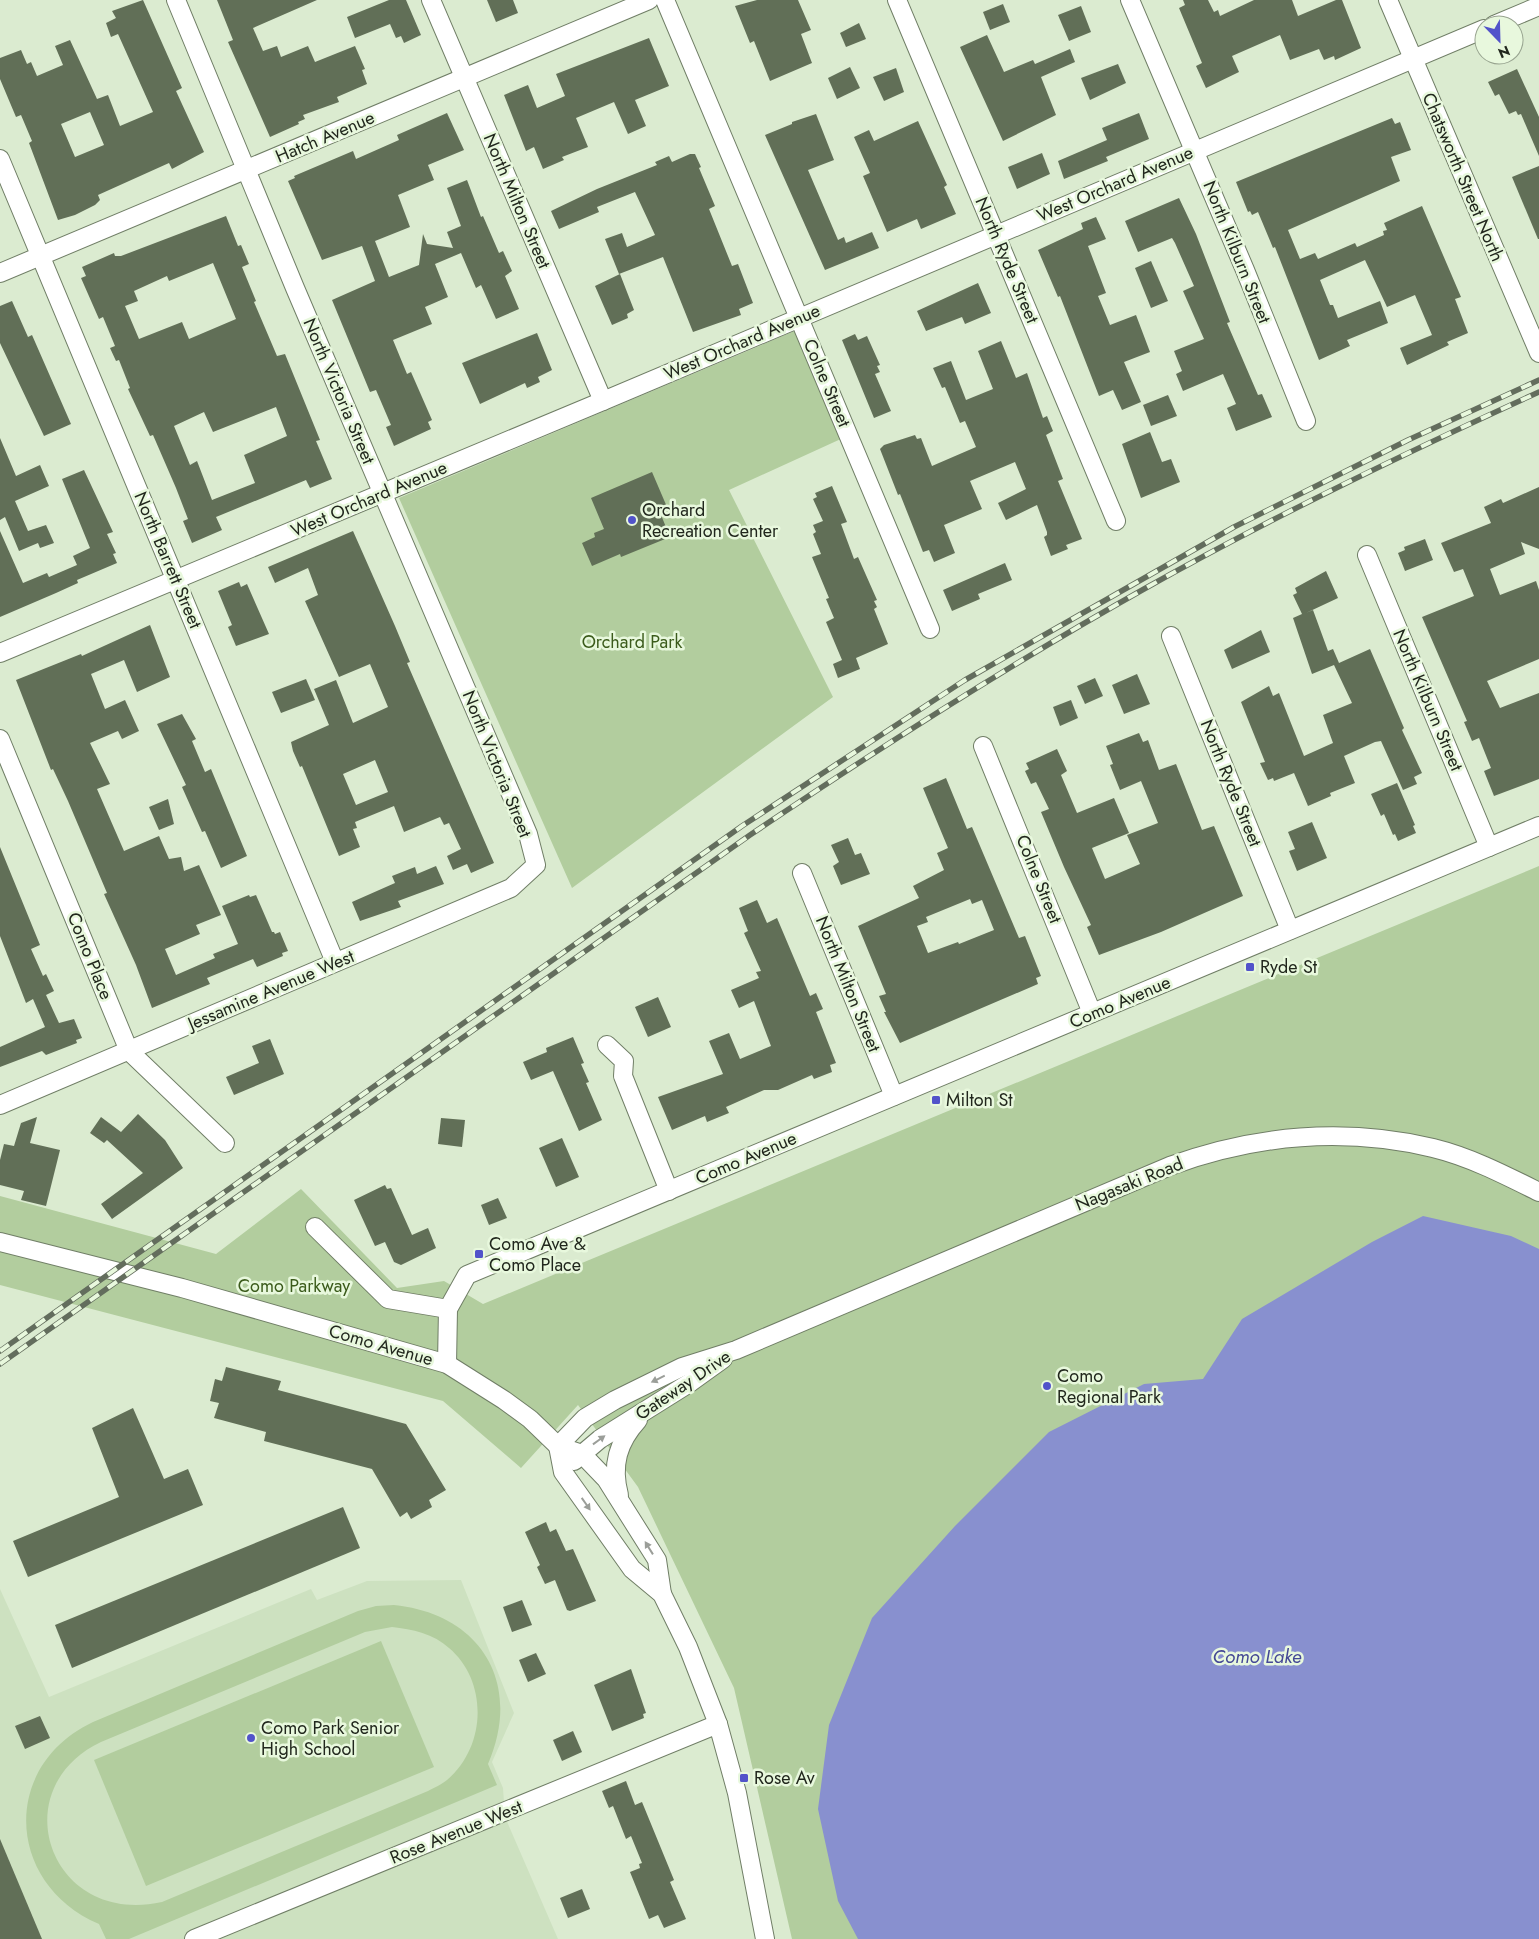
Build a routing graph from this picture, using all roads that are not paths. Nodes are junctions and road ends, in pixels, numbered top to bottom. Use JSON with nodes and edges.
{"nodes":[{"id":1,"x":176,"y":0,"type":"edge"},
{"id":2,"x":430,"y":0,"type":"edge"},
{"id":3,"x":649,"y":0,"type":"edge"},
{"id":4,"x":666,"y":0,"type":"edge"},
{"id":5,"x":897,"y":0,"type":"edge"},
{"id":6,"x":1130,"y":0,"type":"edge"},
{"id":7,"x":1388,"y":0,"type":"edge"},
{"id":8,"x":1539,"y":6,"type":"edge"},
{"id":9,"x":1518,"y":15,"type":"edge"},
{"id":10,"x":1474,"y":33,"type":"edge"},
{"id":11,"x":1413,"y":59,"type":"junction"},
{"id":12,"x":463,"y":78,"type":"junction"},
{"id":13,"x":1195,"y":151,"type":"junction"},
{"id":14,"x":0,"y":159,"type":"edge"},
{"id":15,"x":246,"y":170,"type":"junction"},
{"id":16,"x":996,"y":234,"type":"junction"},
{"id":17,"x":41,"y":256,"type":"junction"},
{"id":18,"x":0,"y":273,"type":"edge"},
{"id":19,"x":799,"y":318,"type":"junction"},
{"id":20,"x":1539,"y":353,"type":"edge"},
{"id":21,"x":603,"y":401,"type":"junction"},
{"id":22,"x":1306,"y":422,"type":"dead end"},
{"id":23,"x":384,"y":493,"type":"junction"},
{"id":24,"x":1116,"y":521,"type":"dead end"},
{"id":25,"x":1367,"y":554,"type":"dead end"},
{"id":26,"x":176,"y":579,"type":"junction"},
{"id":27,"x":930,"y":629,"type":"dead end"},
{"id":28,"x":1171,"y":636,"type":"dead end"},
{"id":29,"x":0,"y":653,"type":"edge"},
{"id":30,"x":0,"y":739,"type":"edge"},
{"id":31,"x":984,"y":746,"type":"dead end"},
{"id":32,"x":1539,"y":826,"type":"edge"},
{"id":33,"x":1489,"y":847,"type":"junction"},
{"id":34,"x":536,"y":865,"type":"joint"},
{"id":35,"x":802,"y":872,"type":"dead end"},
{"id":36,"x":1290,"y":930,"type":"junction"},
{"id":37,"x":335,"y":962,"type":"junction"},
{"id":38,"x":1092,"y":1013,"type":"junction"},
{"id":39,"x":607,"y":1045,"type":"dead end"},
{"id":40,"x":129,"y":1051,"type":"junction"},
{"id":41,"x":894,"y":1096,"type":"junction"},
{"id":42,"x":0,"y":1105,"type":"edge"},
{"id":43,"x":225,"y":1144,"type":"dead end"},
{"id":44,"x":669,"y":1191,"type":"junction"},
{"id":45,"x":1539,"y":1192,"type":"edge"},
{"id":46,"x":315,"y":1227,"type":"dead end"},
{"id":47,"x":0,"y":1242,"type":"edge"},
{"id":48,"x":448,"y":1309,"type":"junction"},
{"id":49,"x":736,"y":1350,"type":"junction"},
{"id":50,"x":447,"y":1364,"type":"junction"},
{"id":51,"x":648,"y":1409,"type":"junction"},
{"id":52,"x":558,"y":1446,"type":"junction"},
{"id":53,"x":582,"y":1454,"type":"junction"},
{"id":54,"x":563,"y":1472,"type":"junction"},
{"id":55,"x":622,"y":1505,"type":"junction"},
{"id":56,"x":662,"y":1594,"type":"junction"},
{"id":57,"x":718,"y":1724,"type":"junction"},
{"id":58,"x":194,"y":1939,"type":"edge"},
{"id":59,"x":765,"y":1939,"type":"edge"}],
"edges":[{"from":1,"to":15,"type":"street","name":"North Victoria Street"},
{"from":2,"to":12,"type":"street","name":"North Milton Street"},
{"from":3,"to":12,"type":"street","name":"Hatch Avenue"},
{"from":4,"to":19,"type":"street","name":"Colne Street"},
{"from":5,"to":16,"type":"street","name":"North Ryde Street"},
{"from":6,"to":13,"type":"street","name":"North Kilburn Street"},
{"from":7,"to":11,"type":"street","name":"Chatsworth Street North"},
{"from":8,"to":9,"type":"street"},
{"from":10,"to":11,"type":"street","name":"West Orchard Avenue"},
{"from":11,"to":13,"type":"street","name":"West Orchard Avenue"},
{"from":11,"to":20,"type":"street","name":"Chatsworth Street North"},
{"from":12,"to":15,"type":"street","name":"Hatch Avenue"},
{"from":12,"to":21,"type":"street","name":"North Milton Street"},
{"from":13,"to":16,"type":"street","name":"West Orchard Avenue"},
{"from":13,"to":22,"type":"street","name":"North Kilburn Street"},
{"from":14,"to":17,"type":"street","name":"North Barrett Street"},
{"from":15,"to":17,"type":"street","name":"Hatch Avenue"},
{"from":15,"to":23,"type":"street","name":"North Victoria Street"},
{"from":16,"to":19,"type":"street","name":"West Orchard Avenue"},
{"from":16,"to":24,"type":"street","name":"North Ryde Street"},
{"from":17,"to":18,"type":"street","name":"Hatch Avenue"},
{"from":17,"to":26,"type":"street","name":"North Barrett Street"},
{"from":19,"to":21,"type":"street","name":"West Orchard Avenue"},
{"from":19,"to":27,"type":"street","name":"Colne Street"},
{"from":21,"to":23,"type":"street","name":"West Orchard Avenue"},
{"from":23,"to":26,"type":"street","name":"West Orchard Avenue"},
{"from":23,"to":34,"type":"street","name":"North Victoria Street"},
{"from":25,"to":33,"type":"street","name":"North Kilburn Street"},
{"from":26,"to":29,"type":"street","name":"West Orchard Avenue"},
{"from":26,"to":37,"type":"street","name":"North Barrett Street"},
{"from":28,"to":36,"type":"street","name":"North Ryde Street"},
{"from":30,"to":40,"type":"street","name":"Como Place"},
{"from":31,"to":38,"type":"street","name":"Colne Street"},
{"from":32,"to":33,"type":"street","name":"Como Avenue"},
{"from":33,"to":36,"type":"street","name":"Como Avenue"},
{"from":34,"to":37,"type":"street","name":"Jessamine Avenue West"},
{"from":35,"to":41,"type":"street","name":"North Milton Street"},
{"from":36,"to":38,"type":"street","name":"Como Avenue"},
{"from":37,"to":40,"type":"street","name":"Jessamine Avenue West"},
{"from":38,"to":41,"type":"street","name":"Como Avenue"},
{"from":39,"to":44,"type":"street"},
{"from":40,"to":42,"type":"street","name":"Jessamine Avenue West"},
{"from":40,"to":43,"type":"street","name":"Como Place"},
{"from":41,"to":44,"type":"street","name":"Como Avenue"},
{"from":44,"to":48,"type":"street","name":"Como Avenue"},
{"from":45,"to":49,"type":"street","name":"Nagasaki Road"},
{"from":46,"to":48,"type":"street"},
{"from":47,"to":50,"type":"street","name":"Como Avenue"},
{"from":48,"to":50,"type":"street","name":"Como Avenue"},
{"from":49,"to":51,"type":"street","name":"Gateway Drive"},
{"from":49,"to":52,"type":"street","name":"Gateway Drive","one_way":true},
{"from":50,"to":52,"type":"street"},
{"from":53,"to":51,"type":"street","name":"Gateway Drive","one_way":true},
{"from":51,"to":55,"type":"street"},
{"from":52,"to":53,"type":"street"},
{"from":52,"to":54,"type":"street"},
{"from":53,"to":54,"type":"street","name":"Gateway Drive"},
{"from":53,"to":55,"type":"street"},
{"from":54,"to":56,"type":"street","one_way":true},
{"from":56,"to":55,"type":"street","one_way":true},
{"from":56,"to":57,"type":"street"},
{"from":57,"to":58,"type":"street","name":"Rose Avenue West"},
{"from":57,"to":59,"type":"street"}]}
